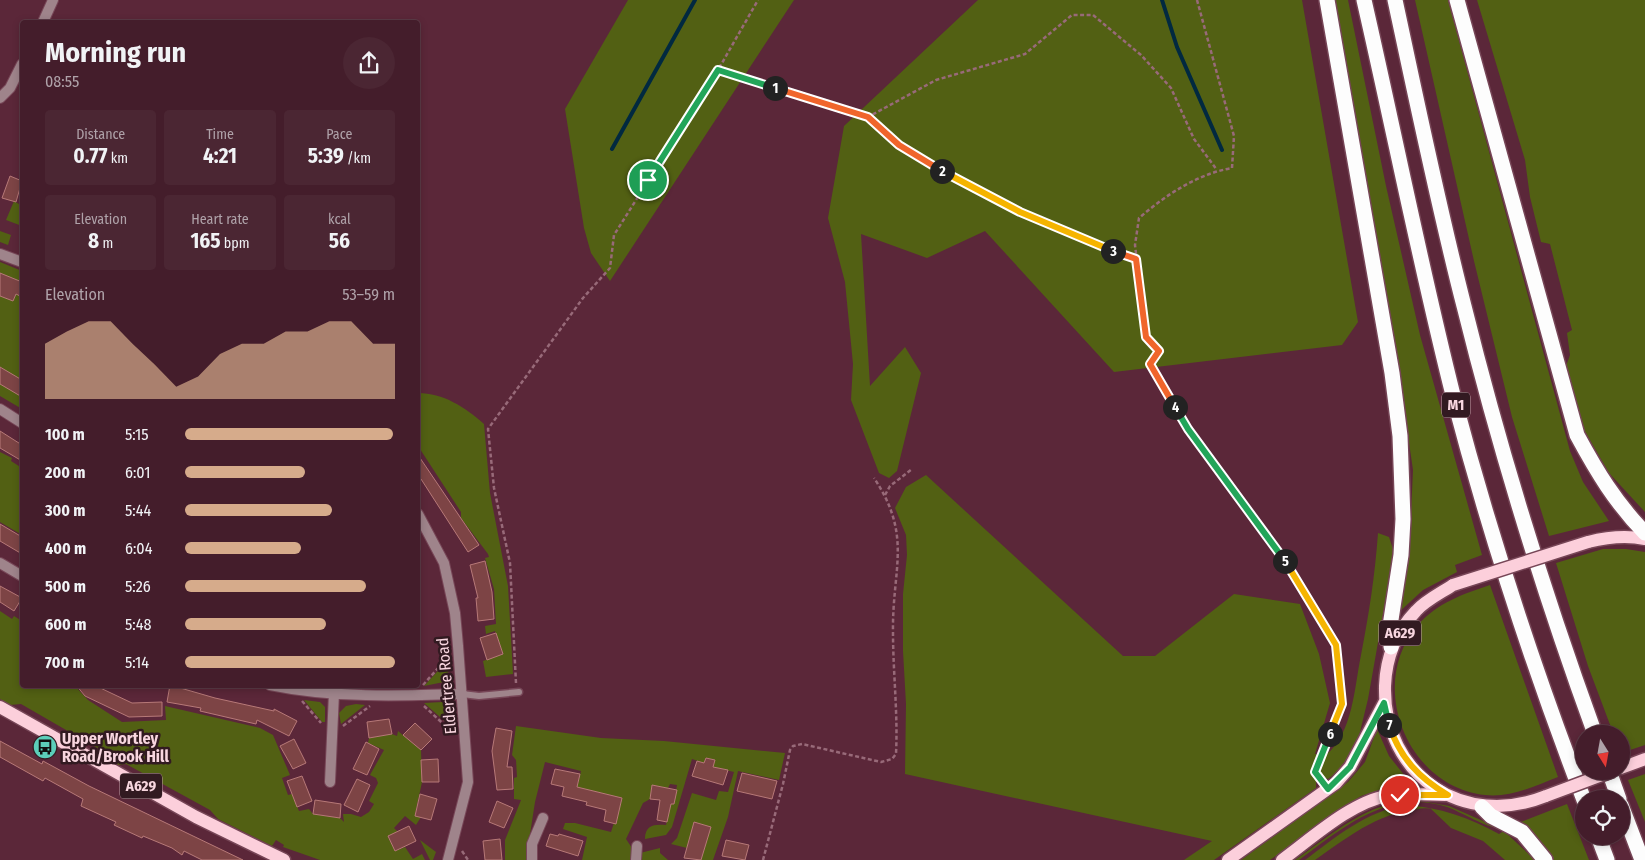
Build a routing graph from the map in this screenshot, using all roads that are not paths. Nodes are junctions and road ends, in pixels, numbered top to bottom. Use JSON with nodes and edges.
{"nodes":[{"id":1,"x":53,"y":0,"type":"edge"},
{"id":2,"x":1327,"y":0,"type":"edge"},
{"id":3,"x":1364,"y":0,"type":"edge"},
{"id":4,"x":1395,"y":0,"type":"edge"},
{"id":5,"x":1457,"y":0,"type":"edge"},
{"id":6,"x":44,"y":20,"type":"edge"},
{"id":7,"x":20,"y":68,"type":"edge"},
{"id":8,"x":0,"y":98,"type":"edge"},
{"id":9,"x":0,"y":254,"type":"edge"},
{"id":10,"x":20,"y":261,"type":"edge"},
{"id":11,"x":0,"y":409,"type":"edge"},
{"id":12,"x":20,"y":422,"type":"edge"},
{"id":13,"x":420,"y":518,"type":"edge"},
{"id":14,"x":1645,"y":533,"type":"edge"},
{"id":15,"x":1645,"y":539,"type":"edge"},
{"id":16,"x":0,"y":563,"type":"edge"},
{"id":17,"x":20,"y":575,"type":"edge"},
{"id":18,"x":1391,"y":648,"type":"junction"},
{"id":19,"x":284,"y":688,"type":"edge"},
{"id":20,"x":518,"y":692,"type":"road end"},
{"id":21,"x":334,"y":693,"type":"junction"},
{"id":22,"x":462,"y":694,"type":"junction"},
{"id":23,"x":1384,"y":703,"type":"junction"},
{"id":24,"x":0,"y":708,"type":"edge"},
{"id":25,"x":1592,"y":725,"type":"edge"},
{"id":26,"x":1645,"y":759,"type":"edge"},
{"id":27,"x":1630,"y":765,"type":"edge"},
{"id":28,"x":1589,"y":780,"type":"edge"},
{"id":29,"x":330,"y":782,"type":"dead end"},
{"id":30,"x":1580,"y":790,"type":"edge"},
{"id":31,"x":1448,"y":795,"type":"junction"},
{"id":32,"x":1482,"y":807,"type":"junction"},
{"id":33,"x":543,"y":818,"type":"dead end"},
{"id":34,"x":1630,"y":829,"type":"edge"},
{"id":35,"x":1601,"y":845,"type":"edge"},
{"id":36,"x":637,"y":846,"type":"dead end"},
{"id":37,"x":284,"y":860,"type":"edge"},
{"id":38,"x":448,"y":860,"type":"edge"},
{"id":39,"x":532,"y":860,"type":"edge"},
{"id":40,"x":636,"y":860,"type":"edge"},
{"id":41,"x":1228,"y":860,"type":"edge"},
{"id":42,"x":1282,"y":860,"type":"edge"},
{"id":43,"x":1545,"y":860,"type":"edge"},
{"id":44,"x":1607,"y":860,"type":"edge"},
{"id":45,"x":1642,"y":860,"type":"edge"}],
"edges":[{"from":1,"to":6,"type":"street"},
{"from":2,"to":18,"type":"highway"},
{"from":3,"to":30,"type":"highway","number":"M1"},
{"from":4,"to":25,"type":"highway","number":"M1"},
{"from":5,"to":14,"type":"highway"},
{"from":7,"to":8,"type":"street"},
{"from":9,"to":10,"type":"street"},
{"from":11,"to":12,"type":"street"},
{"from":13,"to":22,"type":"street","name":"Eldertree Road"},
{"from":15,"to":18,"type":"main road","number":"A629","bridge":true},
{"from":16,"to":17,"type":"street"},
{"from":18,"to":23,"type":"main road","number":"A629"},
{"from":19,"to":21,"type":"street"},
{"from":20,"to":22,"type":"lane"},
{"from":21,"to":22,"type":"street"},
{"from":21,"to":29,"type":"street"},
{"from":22,"to":38,"type":"street","name":"Eldertree Road"},
{"from":23,"to":31,"type":"main road","number":"A629"},
{"from":23,"to":41,"type":"main road","number":"A629"},
{"from":24,"to":37,"type":"main road","number":"A629"},
{"from":26,"to":27,"type":"main road"},
{"from":28,"to":32,"type":"main road","number":"A629","bridge":true},
{"from":31,"to":32,"type":"main road","number":"A629"},
{"from":31,"to":42,"type":"main road","number":"A629"},
{"from":32,"to":43,"type":"highway"},
{"from":33,"to":39,"type":"street"},
{"from":34,"to":45,"type":"highway"},
{"from":35,"to":44,"type":"highway"},
{"from":36,"to":40,"type":"street"}]}
